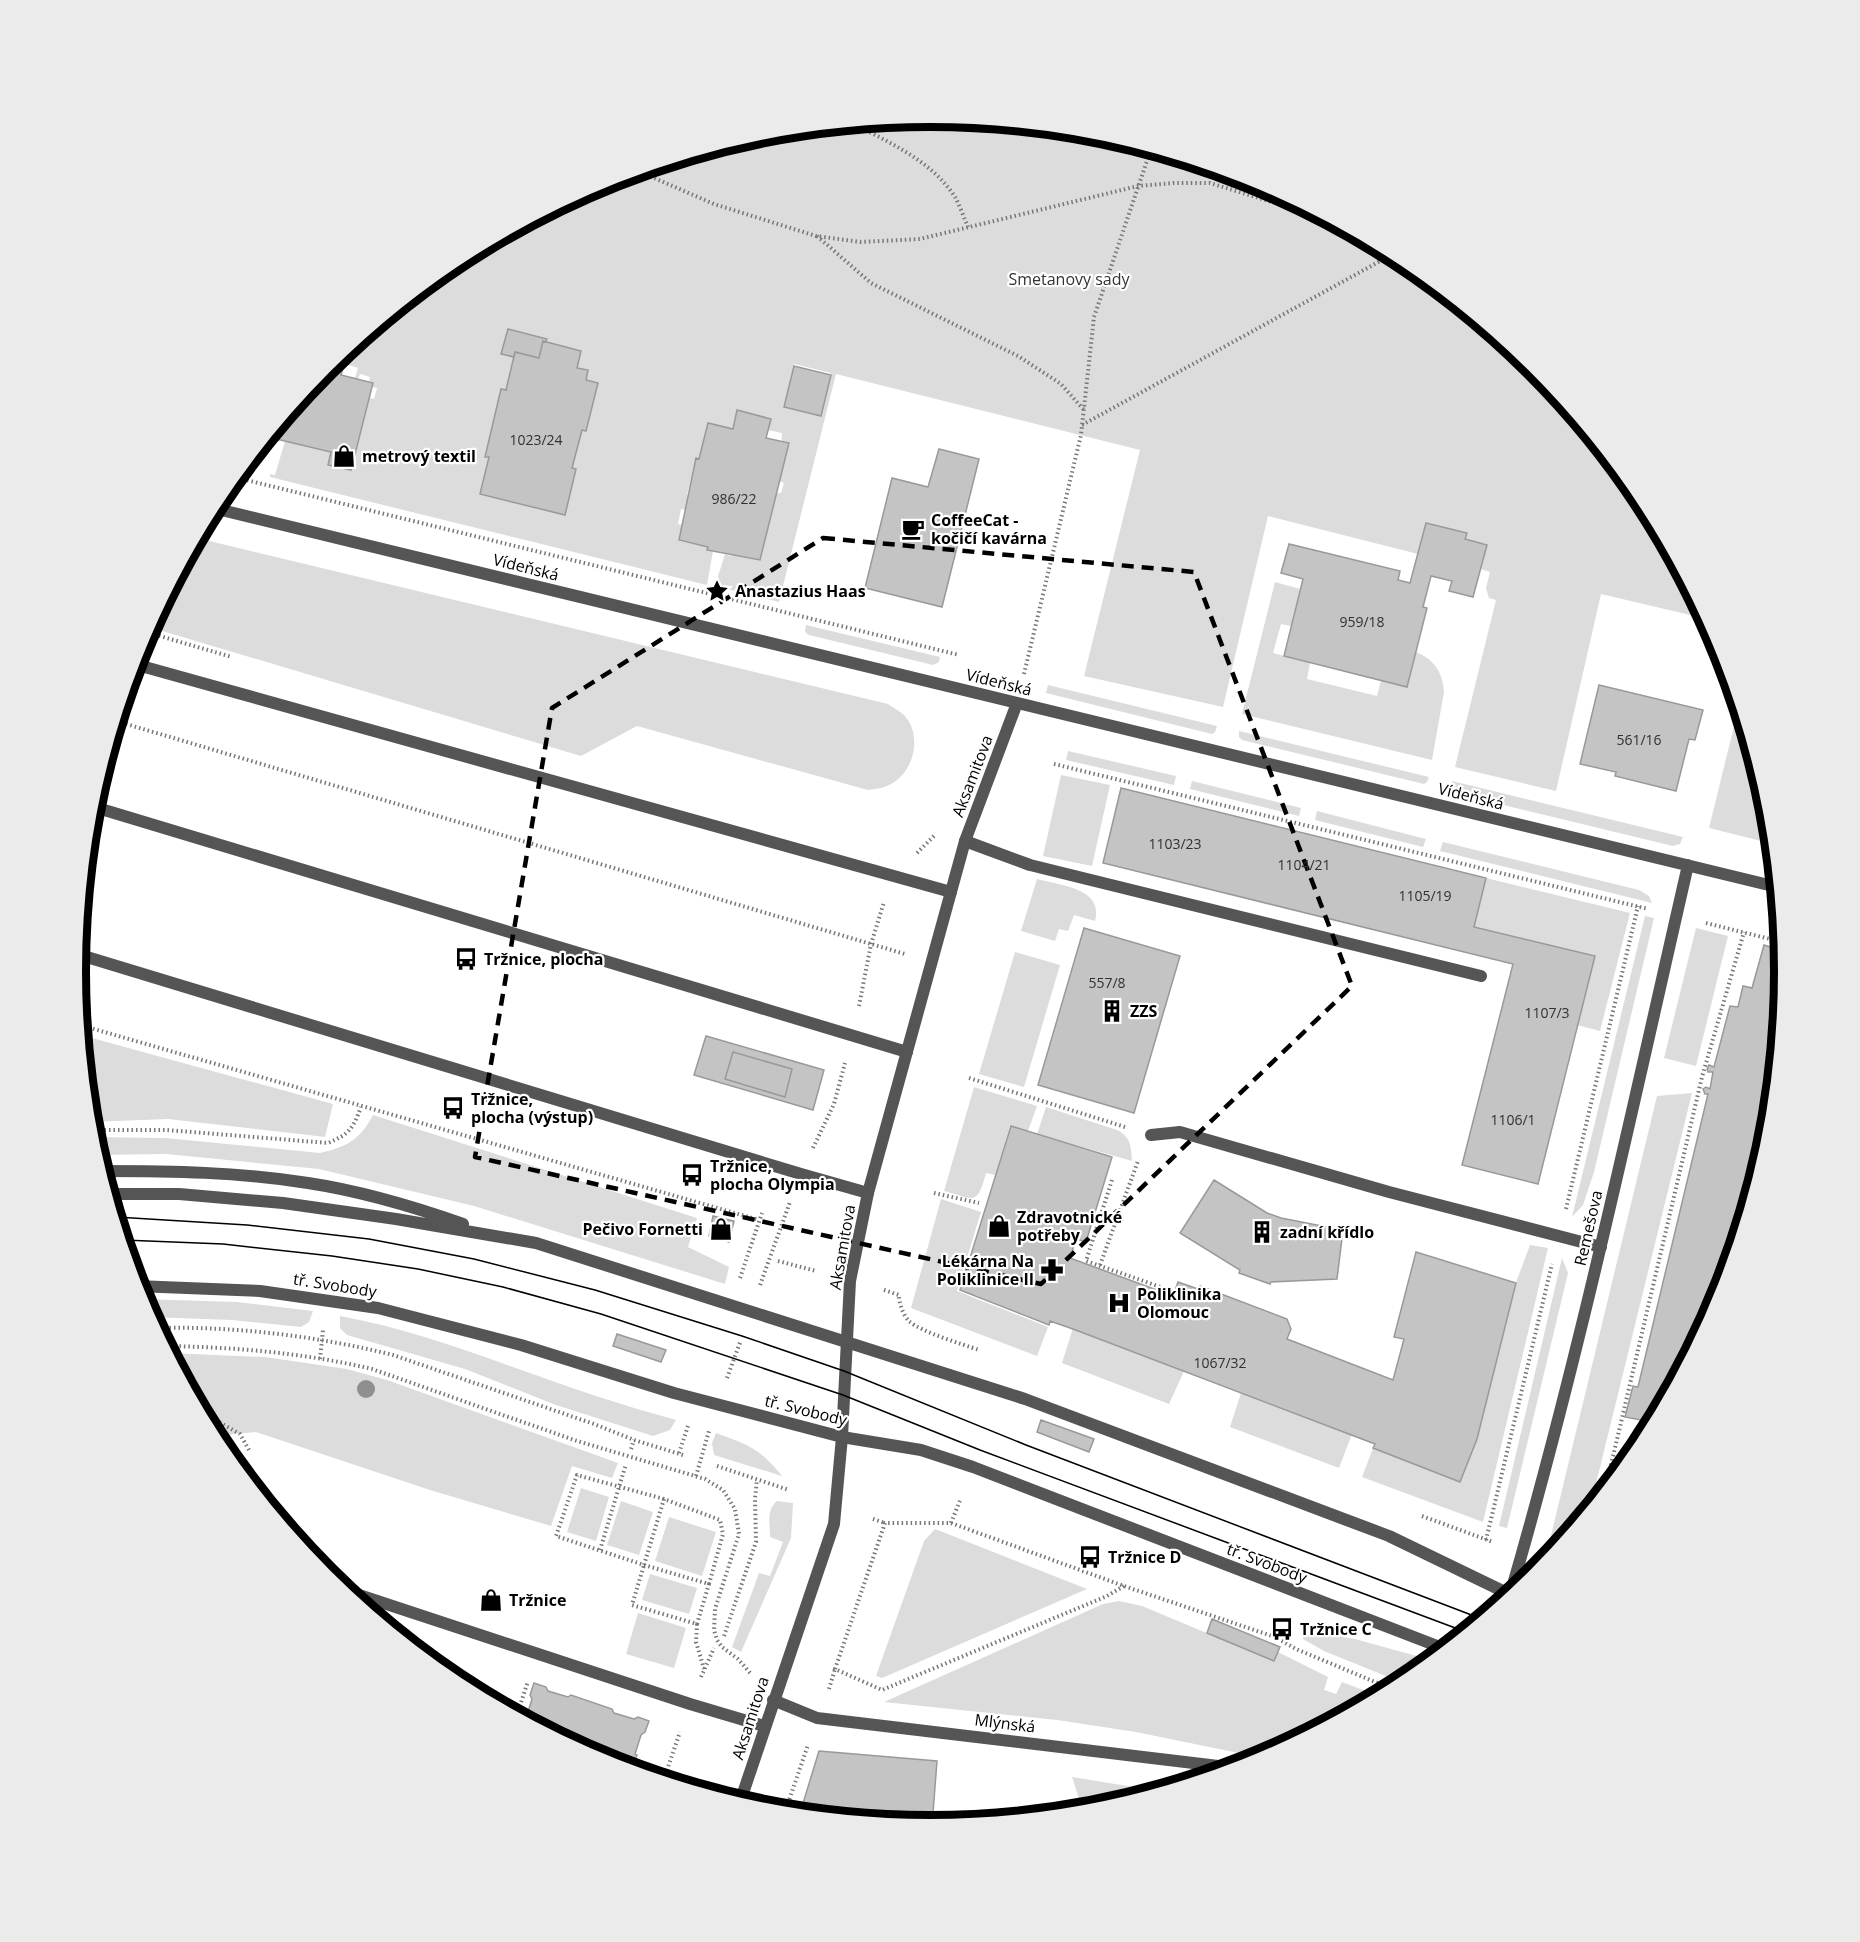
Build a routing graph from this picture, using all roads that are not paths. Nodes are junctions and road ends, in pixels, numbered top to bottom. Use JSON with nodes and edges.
{"nodes":[{"id":1,"x":223,"y":510,"type":"edge"},
{"id":2,"x":143,"y":666,"type":"edge"},
{"id":3,"x":1017,"y":703,"type":"junction"},
{"id":4,"x":101,"y":809,"type":"edge"},
{"id":5,"x":965,"y":841,"type":"junction"},
{"id":6,"x":1688,"y":866,"type":"junction"},
{"id":7,"x":1770,"y":885,"type":"edge"},
{"id":8,"x":951,"y":892,"type":"junction"},
{"id":9,"x":86,"y":957,"type":"edge"},
{"id":10,"x":1480,"y":976,"type":"dead end"},
{"id":11,"x":908,"y":1052,"type":"junction"},
{"id":12,"x":1151,"y":1135,"type":"road end"},
{"id":13,"x":110,"y":1171,"type":"edge"},
{"id":14,"x":868,"y":1193,"type":"junction"},
{"id":15,"x":115,"y":1194,"type":"edge"},
{"id":16,"x":495,"y":1235,"type":"junction"},
{"id":17,"x":1601,"y":1247,"type":"junction"},
{"id":18,"x":147,"y":1286,"type":"edge"},
{"id":19,"x":846,"y":1341,"type":"junction"},
{"id":20,"x":842,"y":1437,"type":"junction"},
{"id":21,"x":1516,"y":1579,"type":"edge"},
{"id":22,"x":1503,"y":1591,"type":"edge"},
{"id":23,"x":363,"y":1596,"type":"edge"},
{"id":24,"x":1437,"y":1646,"type":"edge"},
{"id":25,"x":773,"y":1700,"type":"junction"},
{"id":26,"x":764,"y":1726,"type":"junction"},
{"id":27,"x":1215,"y":1766,"type":"edge"},
{"id":28,"x":743,"y":1794,"type":"edge"}],
"edges":[{"from":1,"to":3,"type":"street","name":"Vídeňská"},
{"from":2,"to":8,"type":"street"},
{"from":3,"to":5,"type":"street","name":"Aksamitova"},
{"from":3,"to":6,"type":"street","name":"Vídeňská"},
{"from":4,"to":11,"type":"street"},
{"from":5,"to":8,"type":"street","name":"Aksamitova"},
{"from":5,"to":10,"type":"street"},
{"from":6,"to":7,"type":"street","name":"Vídeňská"},
{"from":6,"to":17,"type":"street","name":"Remešova"},
{"from":8,"to":11,"type":"street","name":"Aksamitova"},
{"from":9,"to":14,"type":"street"},
{"from":11,"to":14,"type":"street","name":"Aksamitova"},
{"from":12,"to":17,"type":"street"},
{"from":13,"to":16,"type":"street"},
{"from":14,"to":19,"type":"street","name":"Aksamitova"},
{"from":15,"to":16,"type":"street"},
{"from":16,"to":19,"type":"street"},
{"from":17,"to":21,"type":"street","name":"Remešova"},
{"from":18,"to":20,"type":"street","name":"tř. Svobody"},
{"from":19,"to":20,"type":"street","name":"Aksamitova"},
{"from":19,"to":22,"type":"street"},
{"from":20,"to":24,"type":"street","name":"tř. Svobody"},
{"from":20,"to":25,"type":"street","name":"Aksamitova"},
{"from":23,"to":26,"type":"street"},
{"from":25,"to":26,"type":"street","name":"Aksamitova"},
{"from":25,"to":27,"type":"street","name":"Mlýnská"},
{"from":26,"to":28,"type":"street","name":"Aksamitova"}]}
